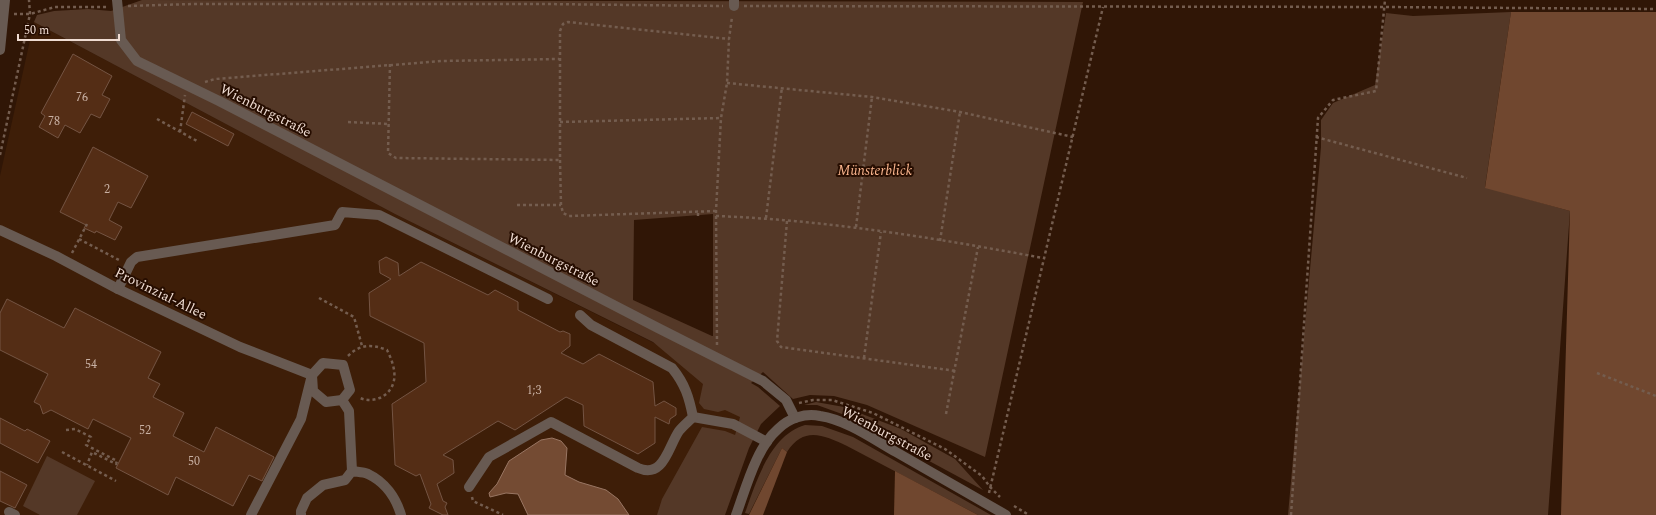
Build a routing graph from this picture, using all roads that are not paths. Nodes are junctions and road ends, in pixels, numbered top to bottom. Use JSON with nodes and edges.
{"nodes":[{"id":1,"x":5,"y":0,"type":"edge"},
{"id":2,"x":117,"y":3,"type":"edge"},
{"id":3,"x":0,"y":50,"type":"edge"},
{"id":4,"x":0,"y":230,"type":"edge"},
{"id":5,"x":118,"y":290,"type":"junction"},
{"id":6,"x":548,"y":299,"type":"dead end"},
{"id":7,"x":580,"y":315,"type":"dead end"},
{"id":8,"x":312,"y":375,"type":"junction"},
{"id":9,"x":342,"y":400,"type":"junction"},
{"id":10,"x":692,"y":417,"type":"junction"},
{"id":11,"x":795,"y":418,"type":"junction"},
{"id":12,"x":766,"y":442,"type":"junction"},
{"id":13,"x":352,"y":471,"type":"junction"},
{"id":14,"x":469,"y":487,"type":"road end"},
{"id":15,"x":251,"y":515,"type":"edge"},
{"id":16,"x":301,"y":515,"type":"edge"},
{"id":17,"x":401,"y":515,"type":"edge"},
{"id":18,"x":736,"y":515,"type":"edge"},
{"id":19,"x":1006,"y":515,"type":"edge"}],
"edges":[{"from":1,"to":3,"type":"street"},
{"from":2,"to":11,"type":"street","name":"Wienburgstraße"},
{"from":4,"to":5,"type":"street","name":"Provinzial-Allee"},
{"from":5,"to":6,"type":"street"},
{"from":5,"to":8,"type":"street","name":"Provinzial-Allee"},
{"from":7,"to":10,"type":"street"},
{"from":8,"to":9,"type":"street"},
{"from":8,"to":9,"type":"street"},
{"from":8,"to":15,"type":"street"},
{"from":9,"to":13,"type":"street"},
{"from":10,"to":12,"type":"street"},
{"from":10,"to":14,"type":"street"},
{"from":11,"to":12,"type":"street"},
{"from":11,"to":19,"type":"street","name":"Wienburgstraße"},
{"from":12,"to":18,"type":"street"},
{"from":13,"to":16,"type":"street"},
{"from":13,"to":17,"type":"street"}]}
